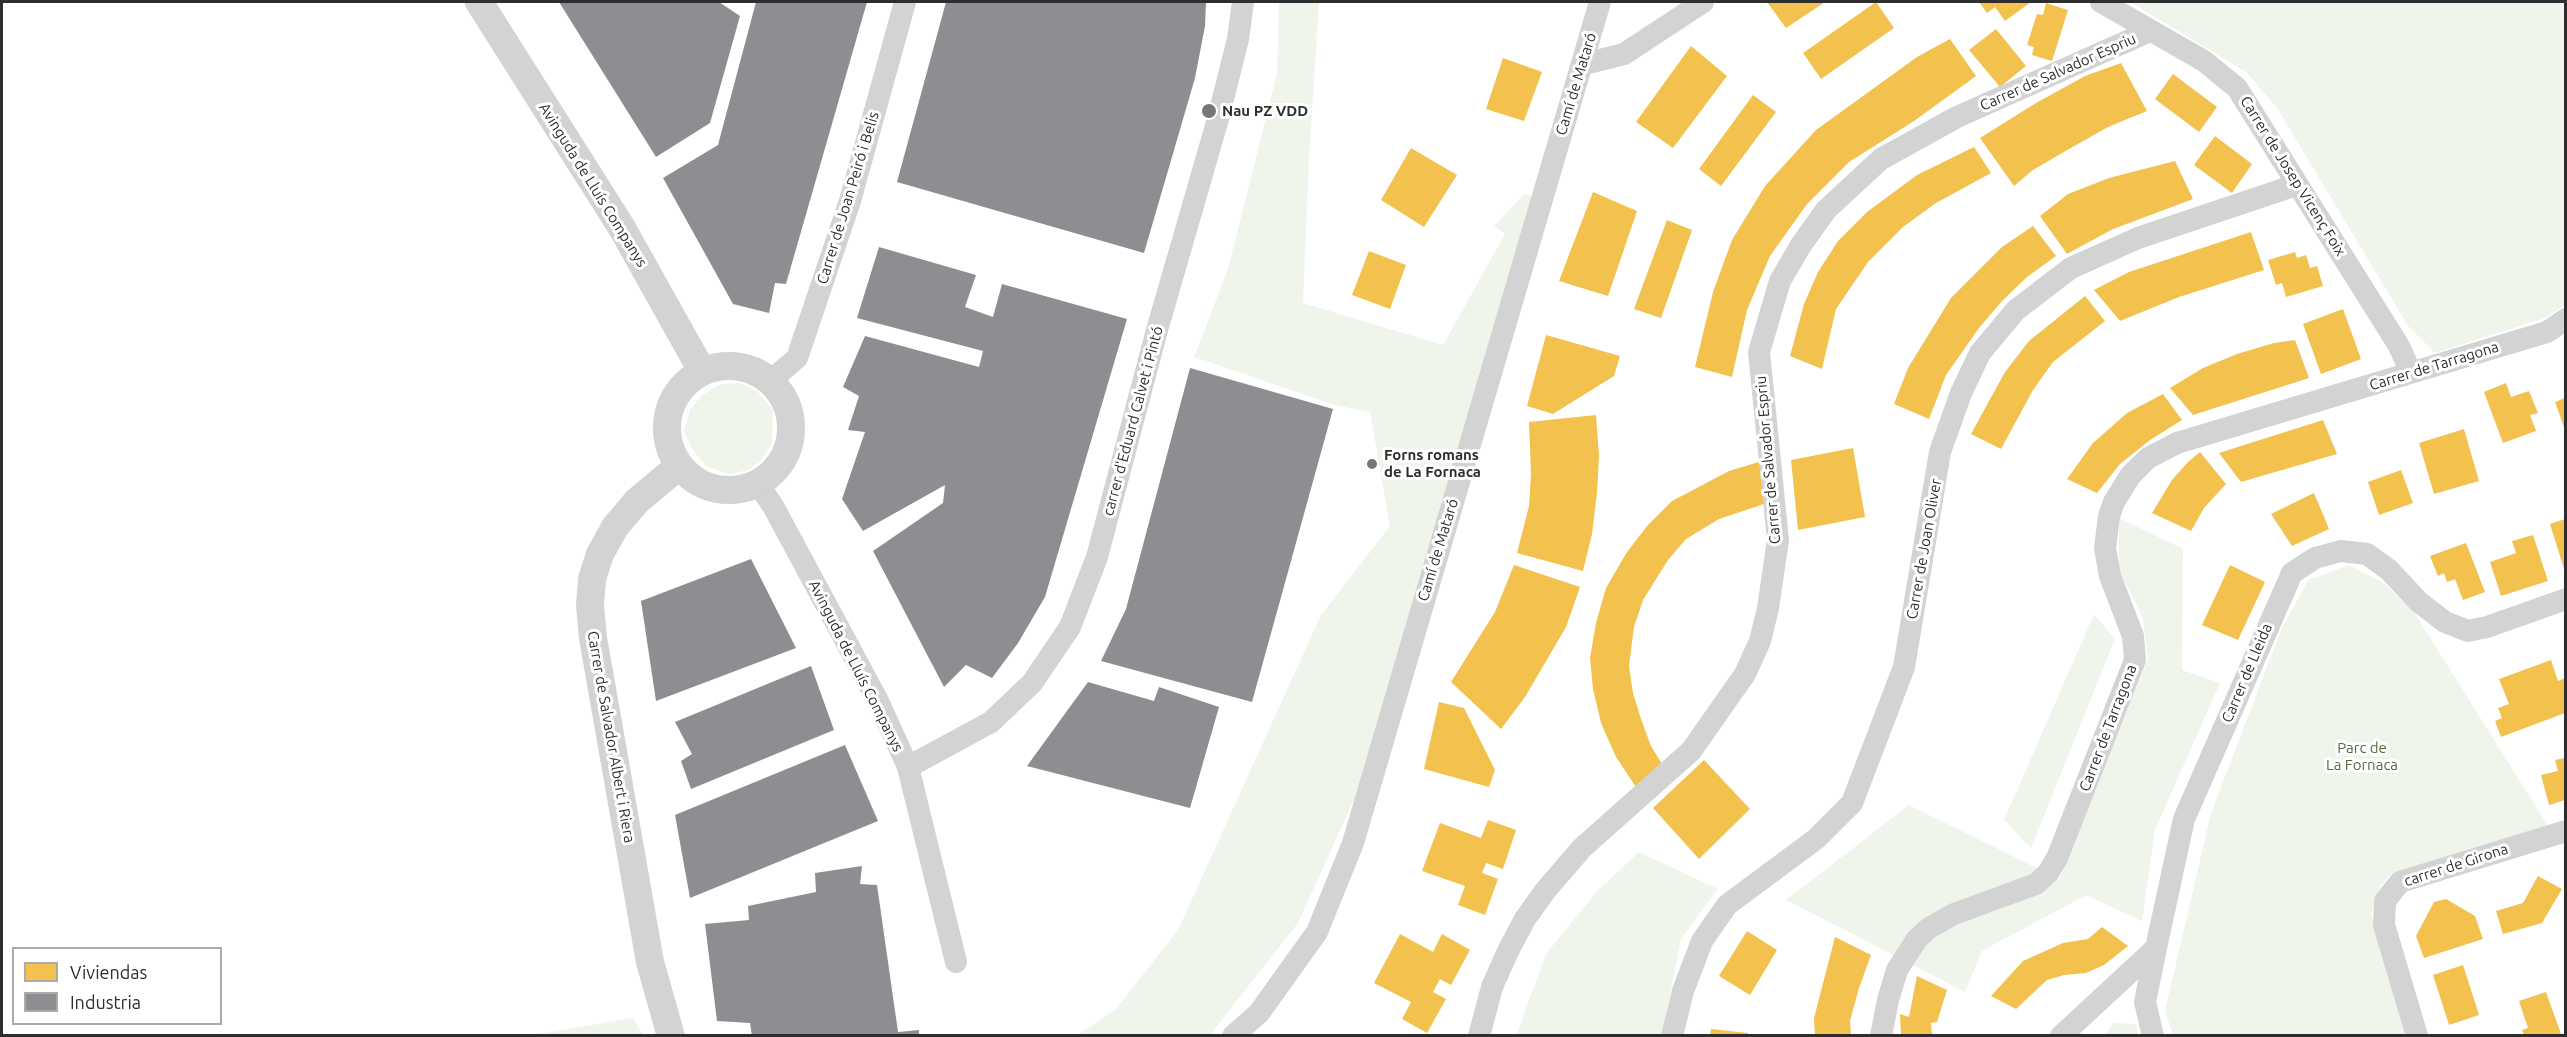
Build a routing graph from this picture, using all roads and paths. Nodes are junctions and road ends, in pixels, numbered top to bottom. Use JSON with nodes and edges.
{"nodes":[{"id":1,"x":479,"y":2,"type":"edge"},
{"id":2,"x":905,"y":2,"type":"edge"},
{"id":3,"x":1243,"y":2,"type":"edge"},
{"id":4,"x":1600,"y":2,"type":"edge"},
{"id":5,"x":1703,"y":2,"type":"edge"},
{"id":6,"x":2101,"y":2,"type":"edge"},
{"id":7,"x":2150,"y":31,"type":"junction"},
{"id":8,"x":1584,"y":64,"type":"junction"},
{"id":9,"x":2296,"y":185,"type":"junction"},
{"id":10,"x":2565,"y":319,"type":"edge"},
{"id":11,"x":702,"y":371,"type":"junction"},
{"id":12,"x":2411,"y":373,"type":"junction"},
{"id":13,"x":770,"y":381,"type":"junction"},
{"id":14,"x":679,"y":466,"type":"junction"},
{"id":15,"x":758,"y":484,"type":"junction"},
{"id":16,"x":2565,"y":599,"type":"edge"},
{"id":17,"x":908,"y":767,"type":"junction"},
{"id":18,"x":2565,"y":831,"type":"edge"},
{"id":19,"x":2156,"y":948,"type":"junction"},
{"id":20,"x":956,"y":962,"type":"dead end"},
{"id":21,"x":671,"y":1035,"type":"edge"},
{"id":22,"x":1233,"y":1035,"type":"edge"},
{"id":23,"x":1479,"y":1035,"type":"edge"},
{"id":24,"x":1672,"y":1035,"type":"edge"},
{"id":25,"x":1881,"y":1035,"type":"edge"},
{"id":26,"x":2061,"y":1035,"type":"edge"},
{"id":27,"x":2153,"y":1035,"type":"edge"},
{"id":28,"x":2417,"y":1035,"type":"edge"}],
"edges":[{"from":1,"to":11,"type":"street","name":"Avinguda de Lluís Companys"},
{"from":2,"to":13,"type":"street","name":"Carrer de Joan Peiró i Belis"},
{"from":3,"to":17,"type":"street","name":"carrer d'Eduard Calvet i Pintó"},
{"from":4,"to":8,"type":"street","name":"Camí de Mataró"},
{"from":5,"to":8,"type":"street"},
{"from":6,"to":7,"type":"street","name":"Carrer de Josep Vicenç Foix"},
{"from":7,"to":9,"type":"street","name":"Carrer de Josep Vicenç Foix"},
{"from":7,"to":23,"type":"street","name":"Carrer de Salvador Espriu"},
{"from":8,"to":22,"type":"street","name":"Camí de Mataró"},
{"from":9,"to":12,"type":"street","name":"Carrer de Josep Vicenç Foix"},
{"from":9,"to":24,"type":"street","name":"Carrer de Joan Oliver"},
{"from":10,"to":12,"type":"street","name":"Carrer de Tarragona"},
{"from":11,"to":13,"type":"street"},
{"from":11,"to":14,"type":"street"},
{"from":12,"to":25,"type":"street","name":"Carrer de Tarragona"},
{"from":13,"to":15,"type":"street"},
{"from":14,"to":15,"type":"street"},
{"from":14,"to":21,"type":"street","name":"Carrer de Salvador Albert i Riera"},
{"from":15,"to":17,"type":"street","name":"Avinguda de Lluís Companys"},
{"from":16,"to":19,"type":"street","name":"Carrer de Lleida"},
{"from":17,"to":20,"type":"street","name":"Avinguda de Lluís Companys"},
{"from":18,"to":28,"type":"street","name":"carrer de Girona"},
{"from":19,"to":26,"type":"street"},
{"from":19,"to":27,"type":"street","name":"Carrer de Lleida"}]}
